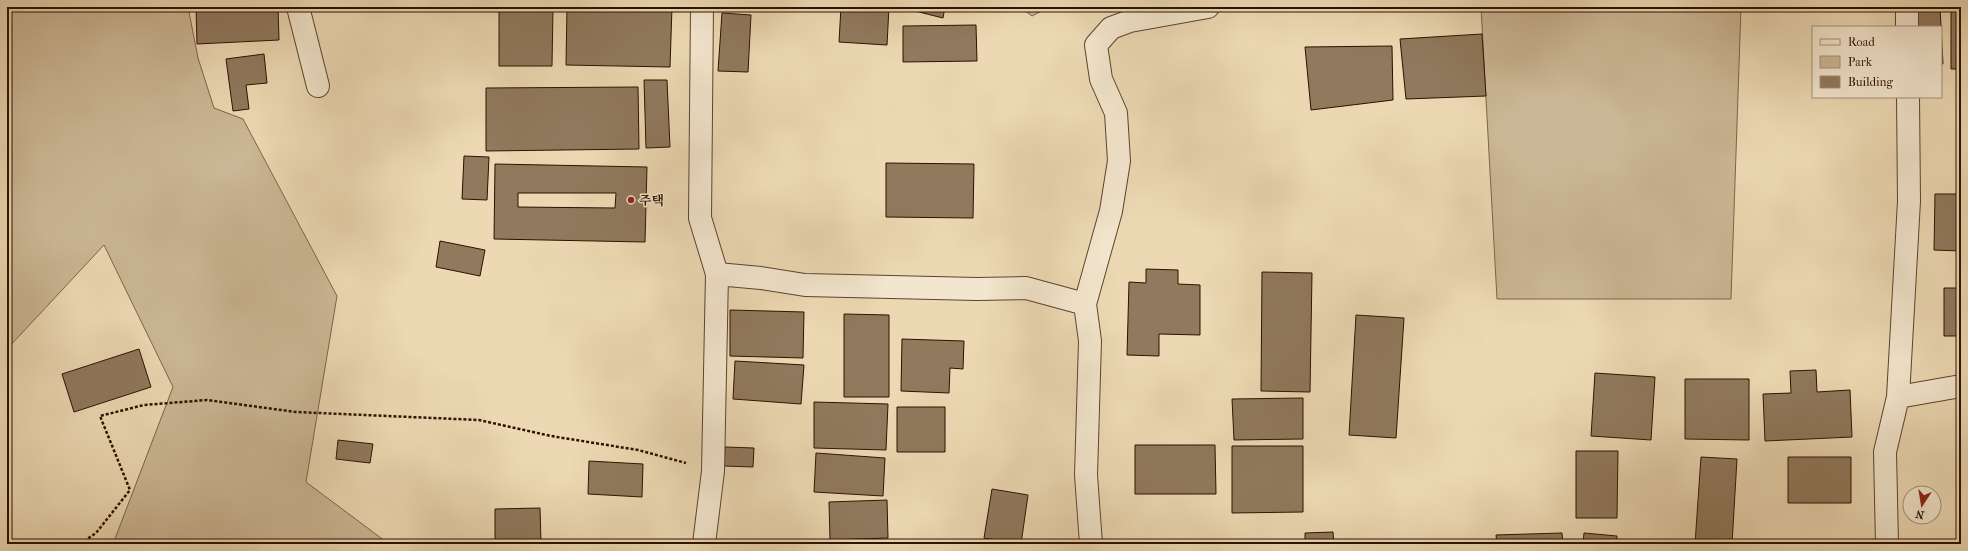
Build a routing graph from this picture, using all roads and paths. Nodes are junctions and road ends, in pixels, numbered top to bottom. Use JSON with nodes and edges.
{"nodes":[{"id":1,"x":298,"y":7,"type":"edge"},
{"id":2,"x":702,"y":7,"type":"edge"},
{"id":3,"x":1208,"y":7,"type":"edge"},
{"id":4,"x":1907,"y":7,"type":"edge"},
{"id":5,"x":1907,"y":26,"type":"edge"},
{"id":6,"x":318,"y":86,"type":"dead end"},
{"id":7,"x":1908,"y":98,"type":"edge"},
{"id":8,"x":717,"y":274,"type":"junction"},
{"id":9,"x":1085,"y":304,"type":"junction"},
{"id":10,"x":1961,"y":386,"type":"edge"},
{"id":11,"x":1898,"y":397,"type":"junction"},
{"id":12,"x":713,"y":471,"type":"junction"},
{"id":13,"x":80,"y":544,"type":"edge"},
{"id":14,"x":704,"y":544,"type":"edge"},
{"id":15,"x":1091,"y":544,"type":"edge"},
{"id":16,"x":1887,"y":544,"type":"edge"}],
"edges":[{"from":1,"to":6,"type":"street"},
{"from":2,"to":8,"type":"street"},
{"from":3,"to":9,"type":"street"},
{"from":4,"to":5,"type":"street"},
{"from":7,"to":11,"type":"street"},
{"from":8,"to":9,"type":"street"},
{"from":8,"to":12,"type":"street"},
{"from":9,"to":15,"type":"street"},
{"from":10,"to":11,"type":"street"},
{"from":11,"to":16,"type":"street"},
{"from":12,"to":13,"type":"path"},
{"from":12,"to":14,"type":"street"}]}
